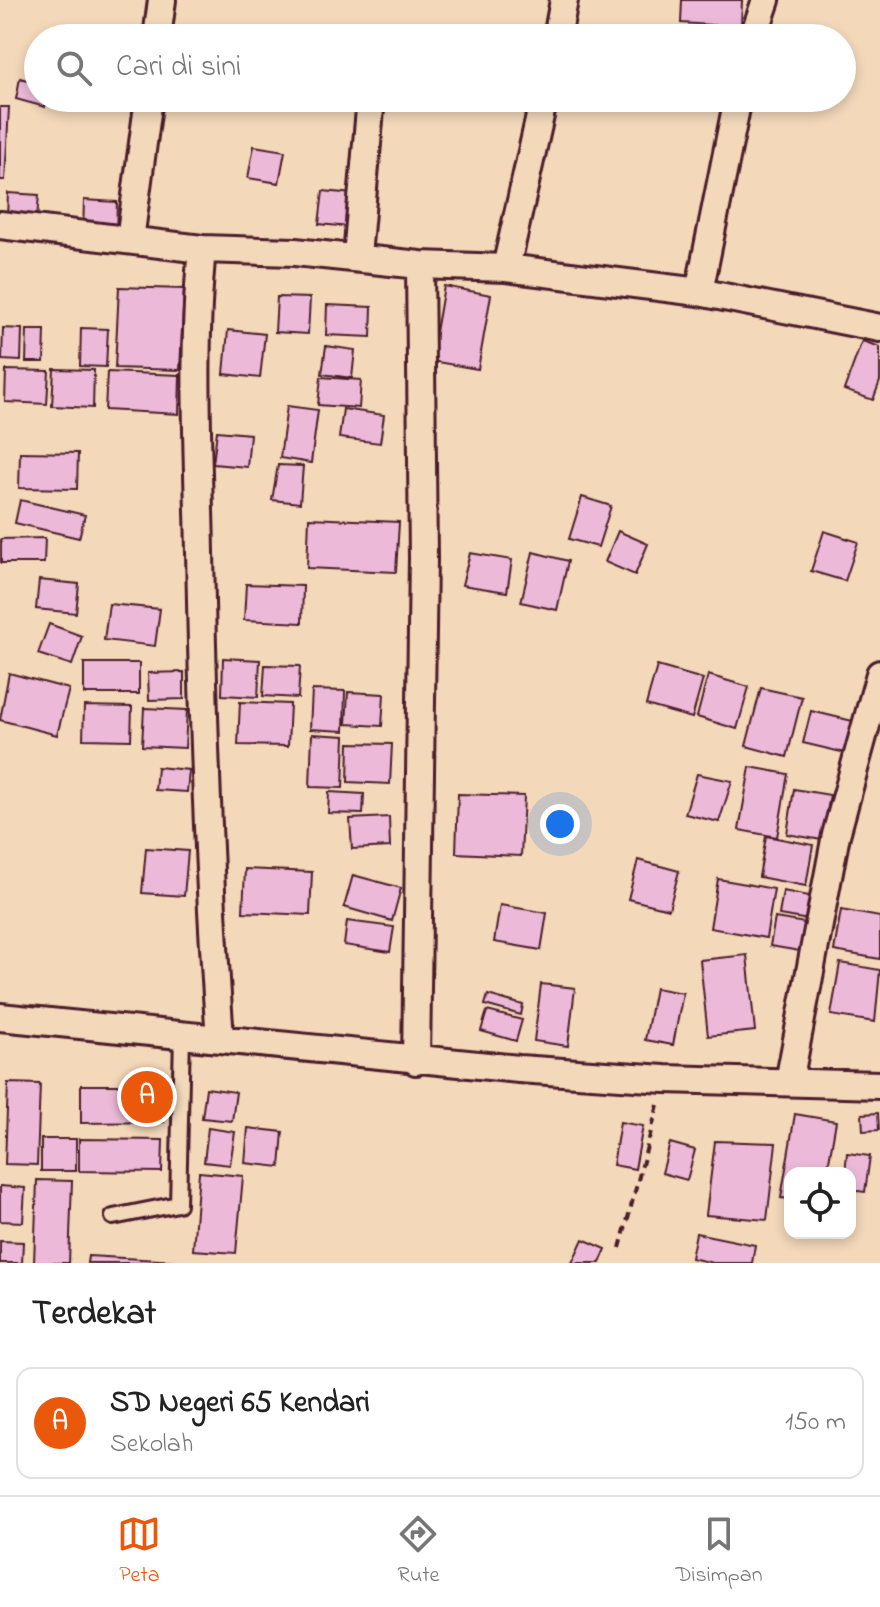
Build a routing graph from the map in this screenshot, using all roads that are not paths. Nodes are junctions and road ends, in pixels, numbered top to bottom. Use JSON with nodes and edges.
{"nodes":[{"id":1,"x":162,"y":0,"type":"edge"},
{"id":2,"x":564,"y":0,"type":"edge"},
{"id":3,"x":766,"y":0,"type":"edge"},
{"id":4,"x":159,"y":24,"type":"edge"},
{"id":5,"x":560,"y":24,"type":"edge"},
{"id":6,"x":758,"y":24,"type":"edge"},
{"id":7,"x":147,"y":112,"type":"edge"},
{"id":8,"x":370,"y":112,"type":"edge"},
{"id":9,"x":541,"y":112,"type":"edge"},
{"id":10,"x":735,"y":112,"type":"edge"},
{"id":11,"x":0,"y":225,"type":"edge"},
{"id":12,"x":130,"y":240,"type":"junction"},
{"id":13,"x":202,"y":249,"type":"junction"},
{"id":14,"x":357,"y":256,"type":"junction"},
{"id":15,"x":420,"y":265,"type":"junction"},
{"id":16,"x":506,"y":268,"type":"junction"},
{"id":17,"x":699,"y":292,"type":"junction"},
{"id":18,"x":880,"y":328,"type":"edge"},
{"id":19,"x":880,"y":674,"type":"edge"},
{"id":20,"x":0,"y":1017,"type":"edge"},
{"id":21,"x":182,"y":1035,"type":"junction"},
{"id":22,"x":220,"y":1038,"type":"junction"},
{"id":23,"x":416,"y":1061,"type":"junction"},
{"id":24,"x":789,"y":1082,"type":"junction"},
{"id":25,"x":880,"y":1085,"type":"edge"},
{"id":26,"x":113,"y":1217,"type":"dead end"}],
"edges":[{"from":1,"to":4,"type":"street"},
{"from":2,"to":5,"type":"street"},
{"from":3,"to":6,"type":"street"},
{"from":7,"to":12,"type":"street"},
{"from":8,"to":14,"type":"street"},
{"from":9,"to":16,"type":"street"},
{"from":10,"to":17,"type":"street"},
{"from":11,"to":12,"type":"street"},
{"from":12,"to":13,"type":"street"},
{"from":13,"to":14,"type":"street"},
{"from":13,"to":22,"type":"street"},
{"from":14,"to":15,"type":"street"},
{"from":15,"to":16,"type":"street"},
{"from":15,"to":23,"type":"street"},
{"from":16,"to":17,"type":"street"},
{"from":17,"to":18,"type":"street"},
{"from":19,"to":24,"type":"street"},
{"from":20,"to":21,"type":"street"},
{"from":21,"to":22,"type":"street"},
{"from":21,"to":26,"type":"lane"},
{"from":22,"to":23,"type":"street"},
{"from":23,"to":24,"type":"street"},
{"from":24,"to":25,"type":"street"}]}
